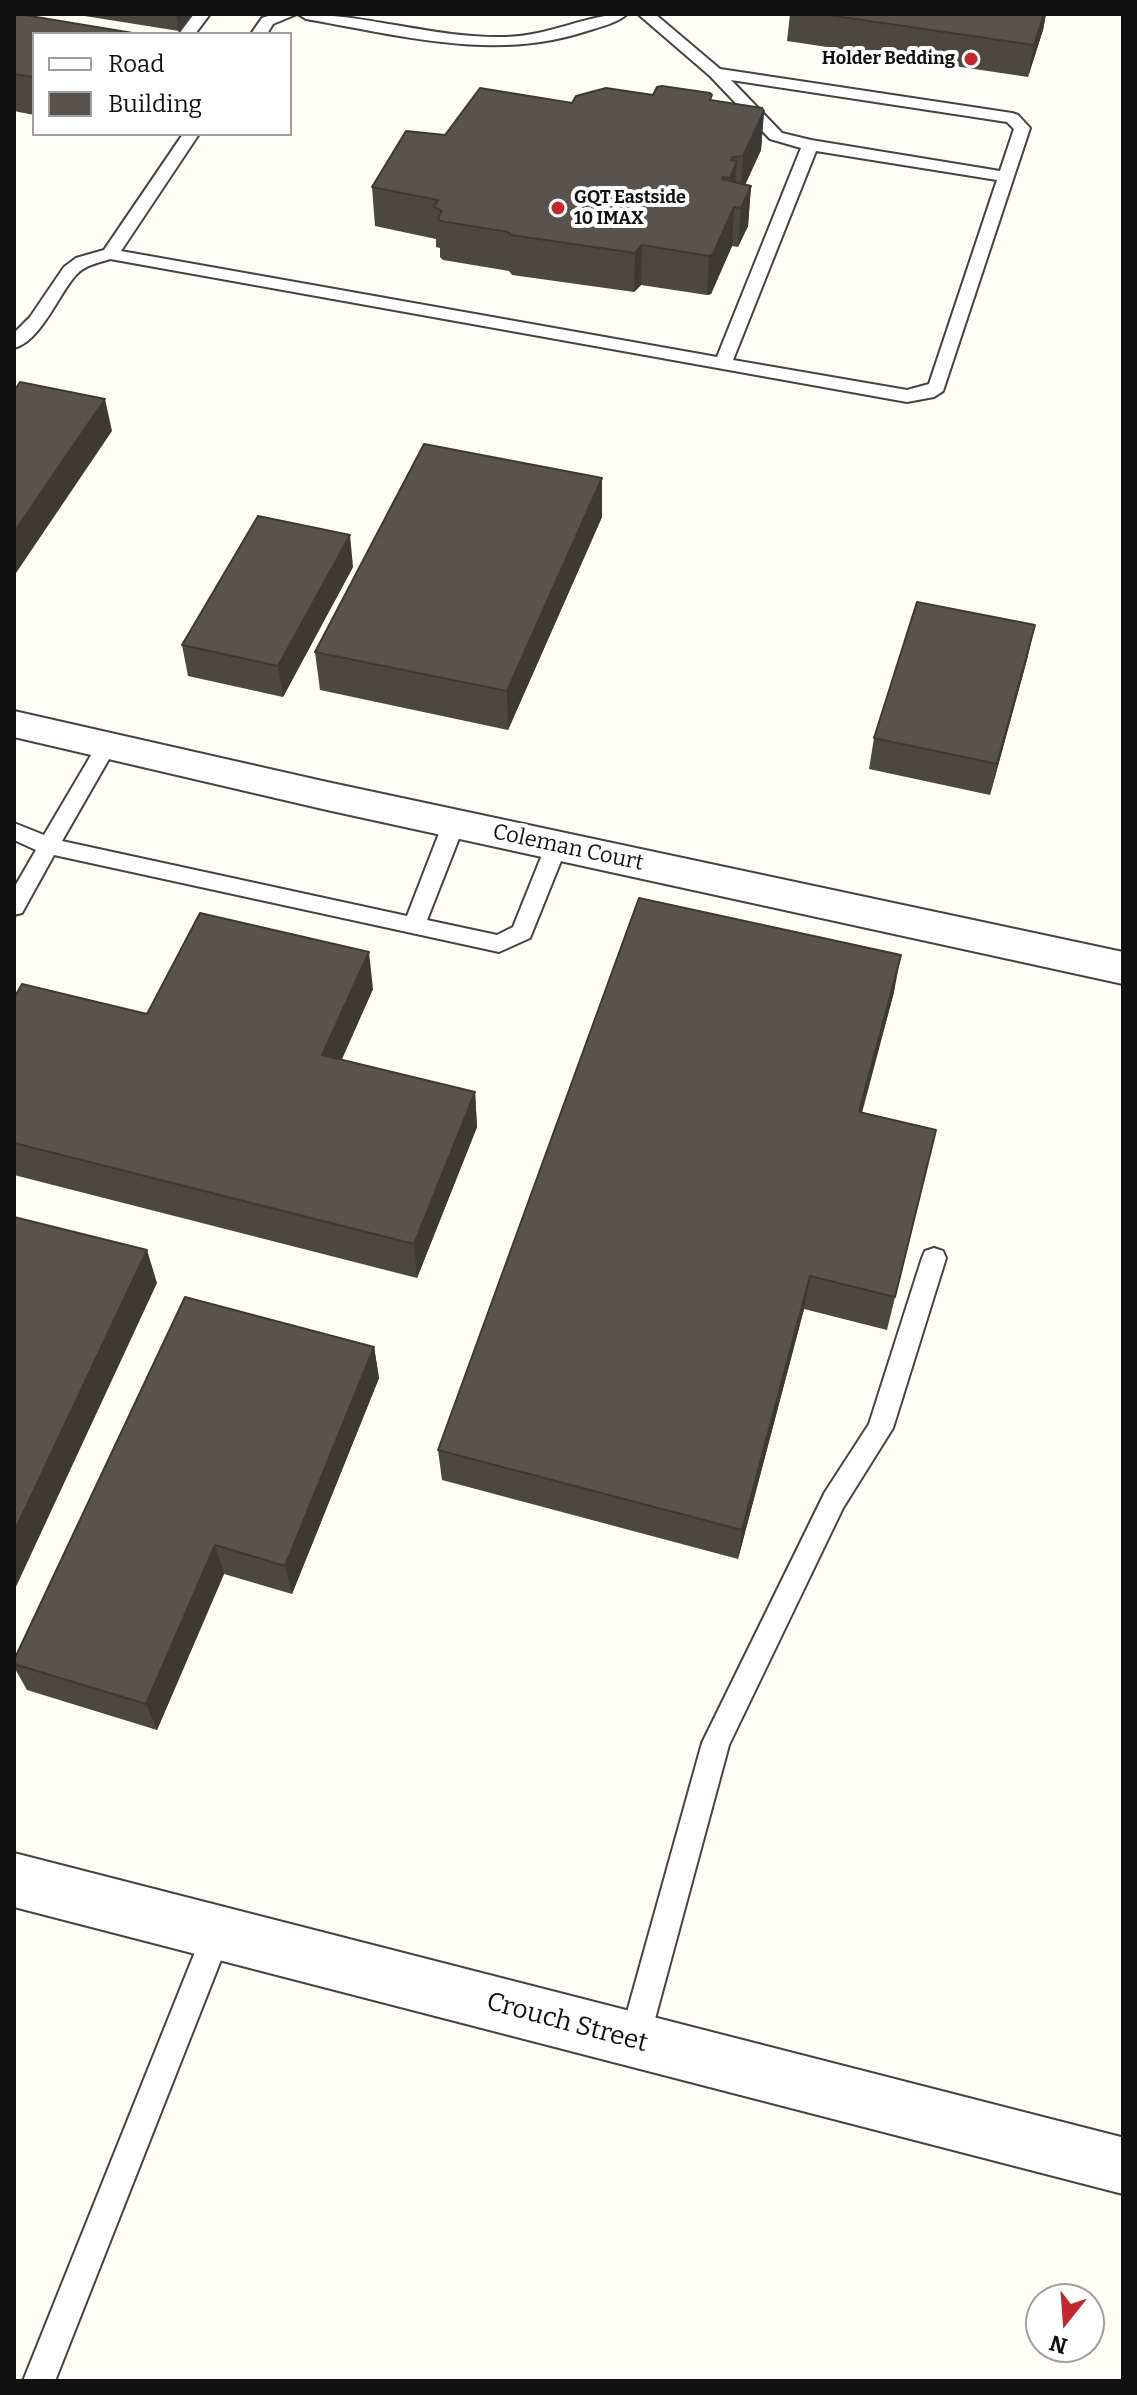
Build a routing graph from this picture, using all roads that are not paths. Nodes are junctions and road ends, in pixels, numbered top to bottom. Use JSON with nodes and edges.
{"nodes":[{"id":1,"x":202,"y":14,"type":"edge"},
{"id":2,"x":289,"y":14,"type":"edge"},
{"id":3,"x":306,"y":14,"type":"edge"},
{"id":4,"x":619,"y":14,"type":"edge"},
{"id":5,"x":646,"y":14,"type":"edge"},
{"id":6,"x":188,"y":32,"type":"edge"},
{"id":7,"x":260,"y":32,"type":"edge"},
{"id":8,"x":715,"y":73,"type":"junction"},
{"id":9,"x":190,"y":136,"type":"edge"},
{"id":10,"x":810,"y":145,"type":"junction"},
{"id":11,"x":1006,"y":177,"type":"junction"},
{"id":12,"x":110,"y":254,"type":"junction"},
{"id":13,"x":14,"y":343,"type":"edge"},
{"id":14,"x":723,"y":363,"type":"junction"},
{"id":15,"x":14,"y":724,"type":"edge"},
{"id":16,"x":107,"y":745,"type":"junction"},
{"id":17,"x":454,"y":823,"type":"junction"},
{"id":18,"x":14,"y":831,"type":"edge"},
{"id":19,"x":48,"y":846,"type":"junction"},
{"id":20,"x":556,"y":846,"type":"junction"},
{"id":21,"x":14,"y":907,"type":"edge"},
{"id":22,"x":414,"y":926,"type":"junction"},
{"id":23,"x":1123,"y":968,"type":"edge"},
{"id":24,"x":934,"y":1258,"type":"dead end"},
{"id":25,"x":14,"y":1880,"type":"edge"},
{"id":26,"x":217,"y":1932,"type":"junction"},
{"id":27,"x":634,"y":2041,"type":"junction"},
{"id":28,"x":1122,"y":2166,"type":"edge"},
{"id":29,"x":39,"y":2381,"type":"edge"}],
"edges":[{"from":1,"to":6,"type":"lane"},
{"from":2,"to":7,"type":"lane"},
{"from":3,"to":4,"type":"lane"},
{"from":5,"to":8,"type":"lane"},
{"from":8,"to":10,"type":"lane"},
{"from":8,"to":11,"type":"lane"},
{"from":9,"to":12,"type":"lane"},
{"from":10,"to":11,"type":"lane"},
{"from":10,"to":14,"type":"lane"},
{"from":11,"to":14,"type":"lane"},
{"from":12,"to":13,"type":"lane"},
{"from":12,"to":14,"type":"lane"},
{"from":15,"to":16,"type":"street","name":"Coleman Court"},
{"from":16,"to":17,"type":"street","name":"Coleman Court"},
{"from":16,"to":19,"type":"lane"},
{"from":17,"to":20,"type":"street","name":"Coleman Court"},
{"from":17,"to":22,"type":"lane"},
{"from":18,"to":19,"type":"lane"},
{"from":19,"to":21,"type":"lane"},
{"from":19,"to":22,"type":"lane"},
{"from":20,"to":22,"type":"lane"},
{"from":20,"to":23,"type":"street","name":"Coleman Court"},
{"from":24,"to":27,"type":"lane"},
{"from":25,"to":26,"type":"street","name":"Crouch Street"},
{"from":26,"to":27,"type":"street","name":"Crouch Street"},
{"from":26,"to":29,"type":"lane"},
{"from":27,"to":28,"type":"street","name":"Crouch Street"}]}
